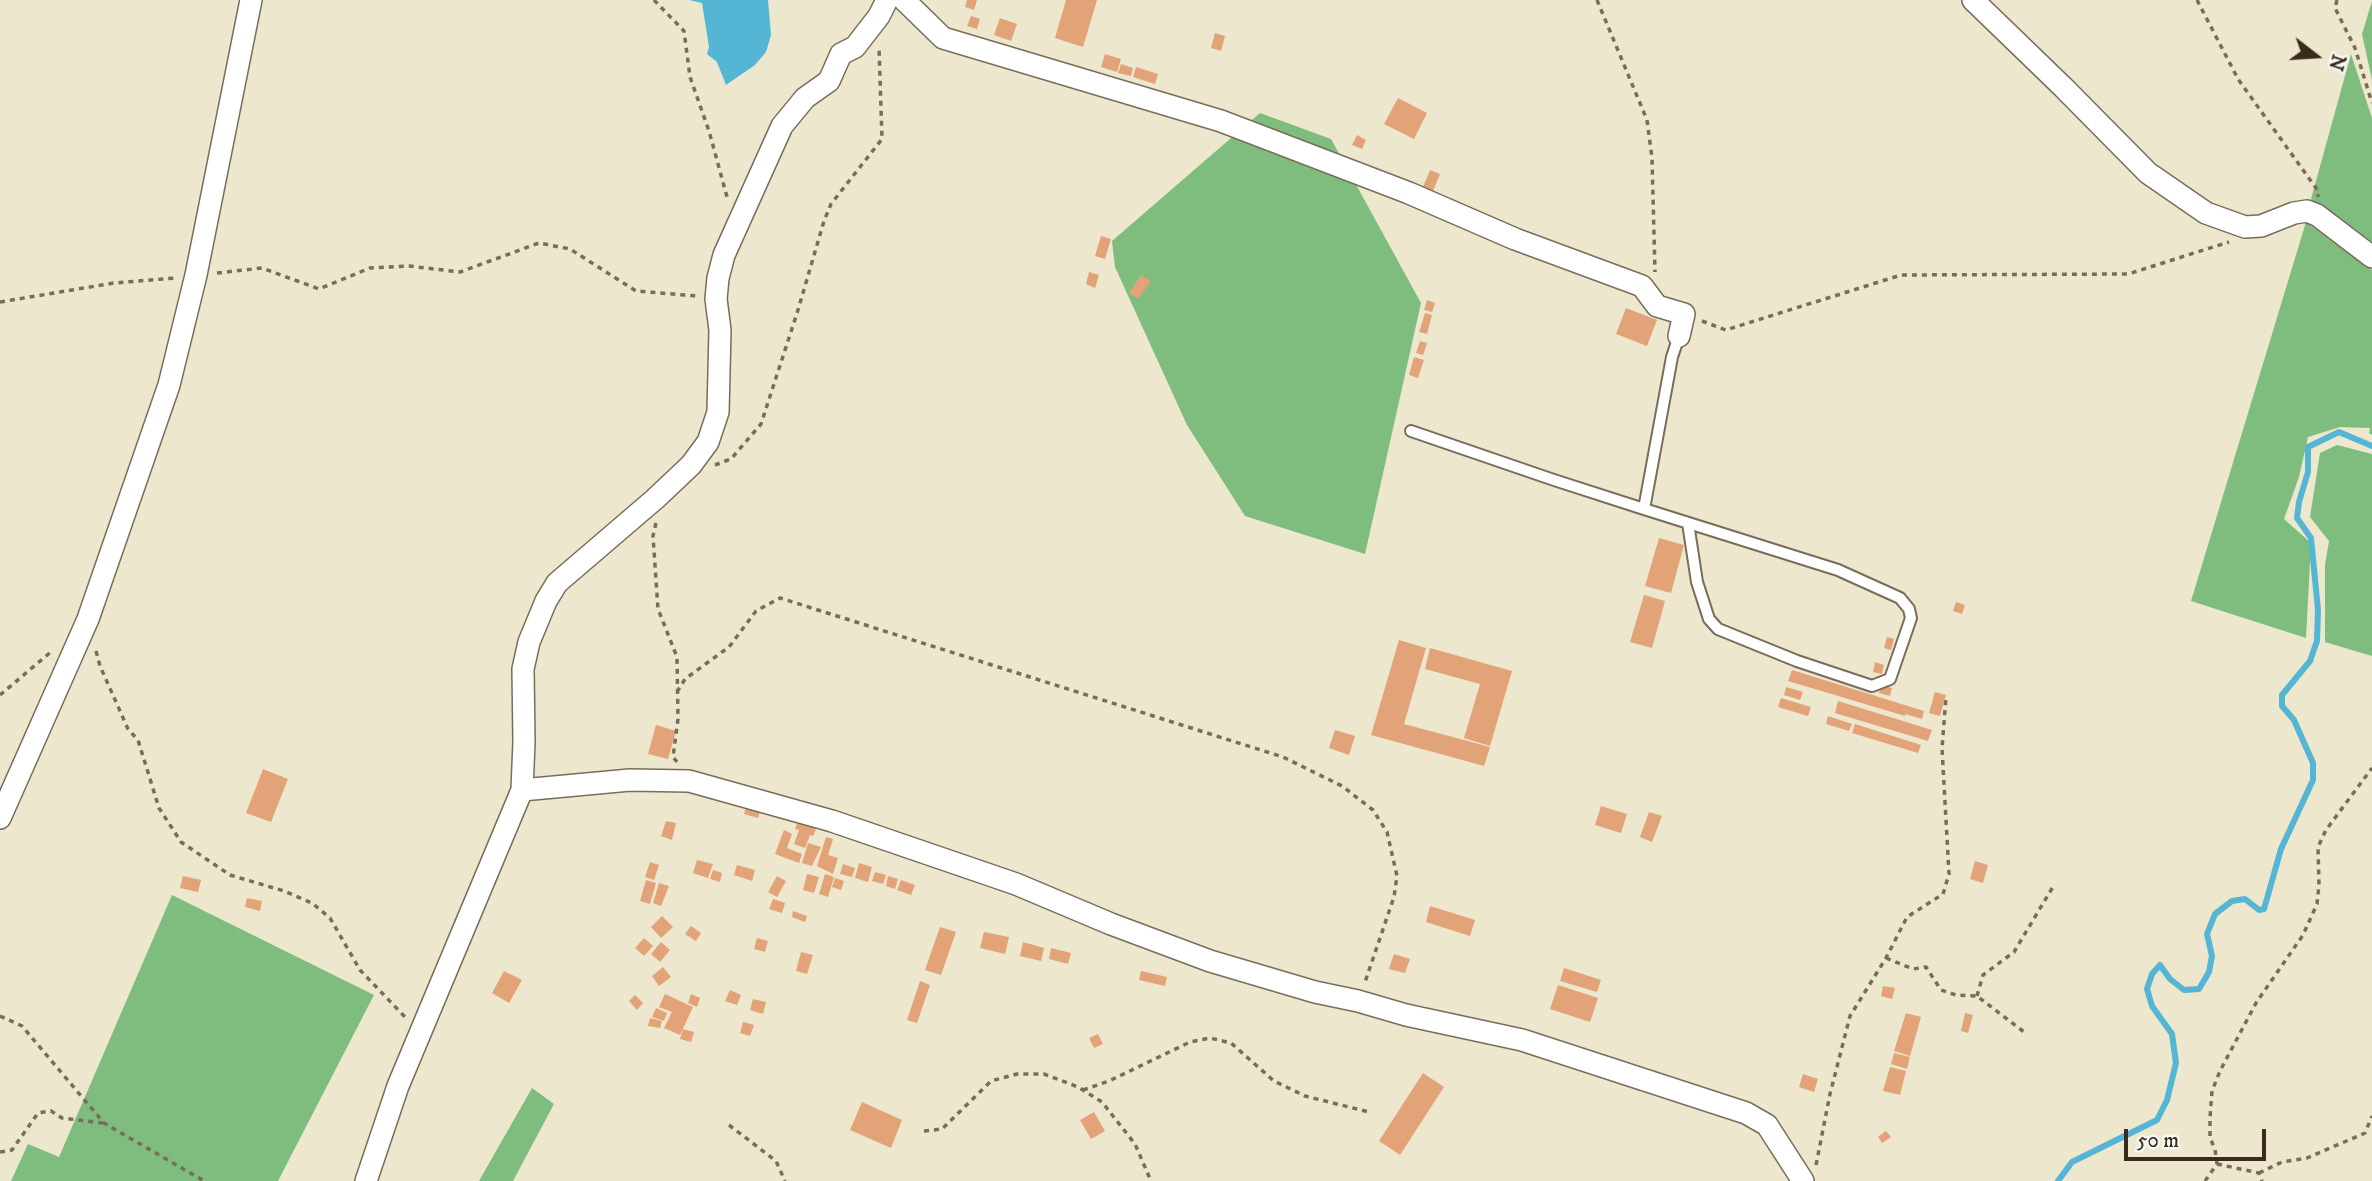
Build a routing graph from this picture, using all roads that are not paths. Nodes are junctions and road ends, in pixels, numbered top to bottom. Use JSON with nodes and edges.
{"nodes":[{"id":1,"x":251,"y":0,"type":"edge"},
{"id":2,"x":904,"y":0,"type":"edge"},
{"id":3,"x":1973,"y":0,"type":"edge"},
{"id":4,"x":883,"y":8,"type":"edge"},
{"id":5,"x":2372,"y":257,"type":"edge"},
{"id":6,"x":1679,"y":336,"type":"joint"},
{"id":7,"x":1411,"y":431,"type":"dead end"},
{"id":8,"x":1644,"y":509,"type":"junction"},
{"id":9,"x":1688,"y":523,"type":"junction"},
{"id":10,"x":522,"y":790,"type":"junction"},
{"id":11,"x":0,"y":818,"type":"edge"},
{"id":12,"x":1809,"y":1175,"type":"edge"},
{"id":13,"x":366,"y":1181,"type":"edge"}],
"edges":[{"from":1,"to":11,"type":"street"},
{"from":2,"to":6,"type":"street"},
{"from":3,"to":5,"type":"street"},
{"from":4,"to":10,"type":"street"},
{"from":6,"to":8,"type":"lane"},
{"from":7,"to":8,"type":"lane"},
{"from":8,"to":9,"type":"lane"},
{"from":9,"to":9,"type":"lane"},
{"from":10,"to":12,"type":"street"},
{"from":10,"to":13,"type":"street"}]}
